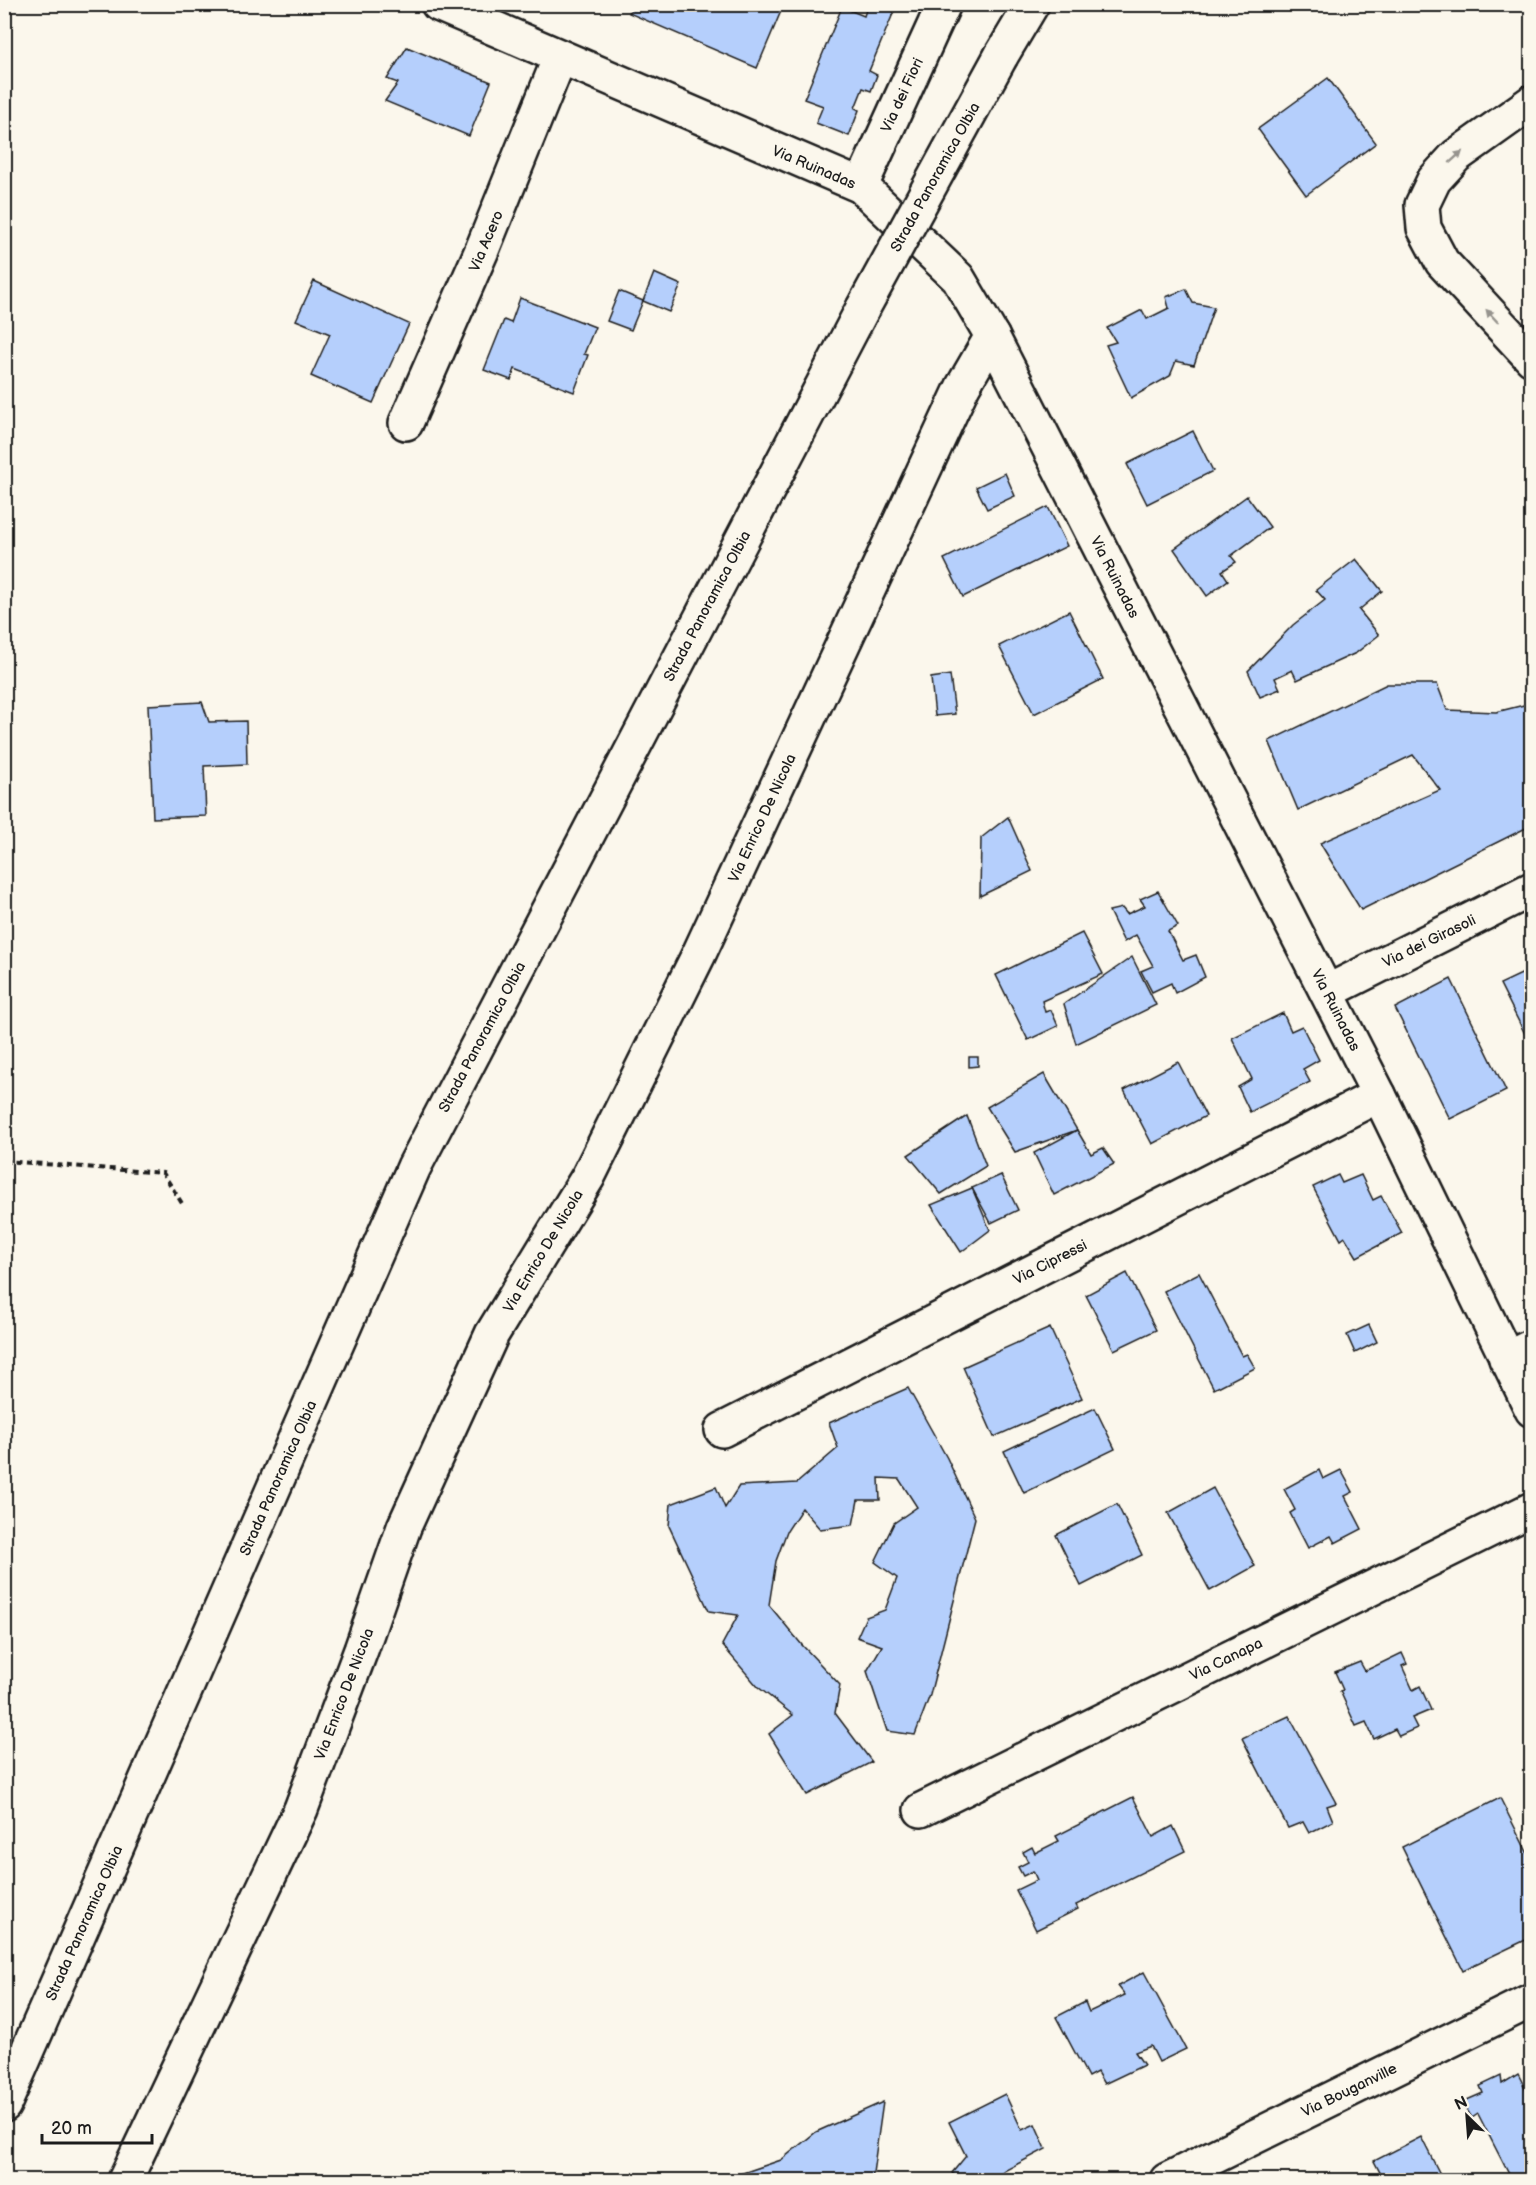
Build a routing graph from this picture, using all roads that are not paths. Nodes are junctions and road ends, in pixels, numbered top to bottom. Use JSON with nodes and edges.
{"nodes":[{"id":1,"x":438,"y":4,"type":"edge"},
{"id":2,"x":944,"y":4,"type":"edge"},
{"id":3,"x":1032,"y":4,"type":"edge"},
{"id":4,"x":560,"y":57,"type":"junction"},
{"id":5,"x":1532,"y":102,"type":"edge"},
{"id":6,"x":861,"y":186,"type":"junction"},
{"id":7,"x":992,"y":336,"type":"junction"},
{"id":8,"x":1532,"y":359,"type":"edge"},
{"id":9,"x":406,"y":423,"type":"dead end"},
{"id":10,"x":1532,"y":889,"type":"edge"},
{"id":11,"x":1327,"y":992,"type":"junction"},
{"id":12,"x":1379,"y":1095,"type":"junction"},
{"id":13,"x":1519,"y":1353,"type":"edge"},
{"id":14,"x":1532,"y":1410,"type":"edge"},
{"id":15,"x":722,"y":1430,"type":"dead end"},
{"id":16,"x":1532,"y":1509,"type":"edge"},
{"id":17,"x":921,"y":1810,"type":"dead end"},
{"id":18,"x":1532,"y":2000,"type":"edge"},
{"id":19,"x":4,"y":2105,"type":"edge"},
{"id":20,"x":125,"y":2181,"type":"edge"},
{"id":21,"x":1167,"y":2181,"type":"edge"}],
"edges":[{"from":1,"to":4,"type":"main road","name":"Via Ruinadas"},
{"from":2,"to":6,"type":"main road","name":"Via dei Fiori"},
{"from":3,"to":19,"type":"main road","name":"Strada Panoramica Olbia","bridge":true},
{"from":4,"to":6,"type":"main road","name":"Via Ruinadas"},
{"from":4,"to":9,"type":"main road","name":"Via Acero"},
{"from":8,"to":5,"type":"main road","one_way":true},
{"from":6,"to":7,"type":"main road","name":"Via Ruinadas"},
{"from":7,"to":11,"type":"main road","name":"Via Ruinadas"},
{"from":7,"to":20,"type":"main road","name":"Via Enrico De Nicola"},
{"from":10,"to":11,"type":"main road","name":"Via dei Girasoli"},
{"from":11,"to":12,"type":"main road","name":"Via Ruinadas"},
{"from":12,"to":13,"type":"main road","name":"Via Ruinadas"},
{"from":12,"to":15,"type":"main road","name":"Via Cipressi"},
{"from":13,"to":14,"type":"main road","name":"Via Ruinadas"},
{"from":16,"to":17,"type":"main road","name":"Via Canapa"},
{"from":18,"to":21,"type":"main road","name":"Via Bouganville"}]}
